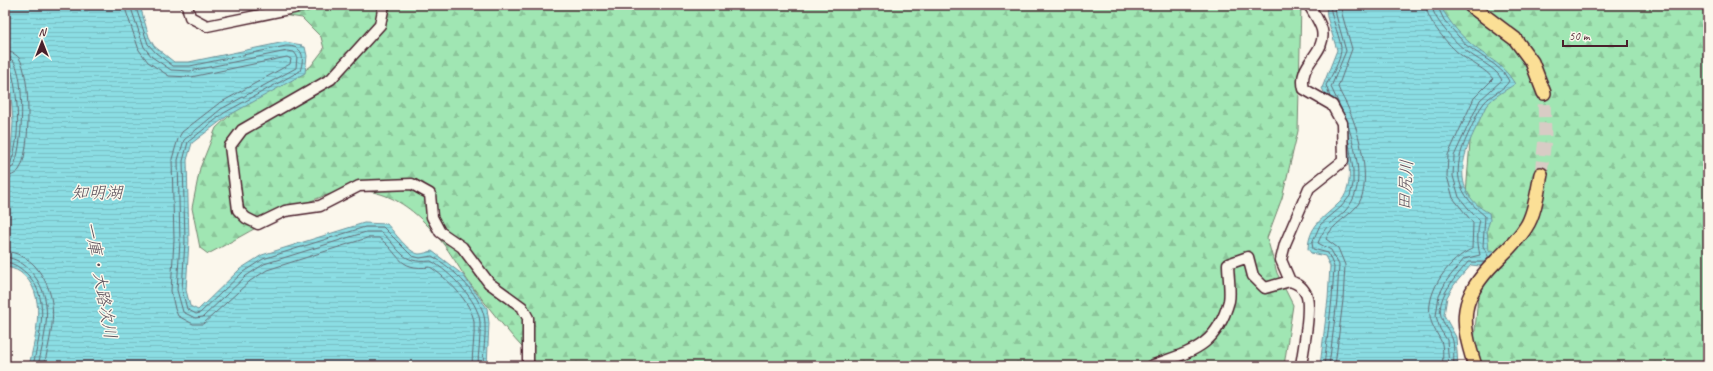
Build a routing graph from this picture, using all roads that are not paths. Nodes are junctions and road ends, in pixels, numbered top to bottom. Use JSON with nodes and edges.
{"nodes":[{"id":1,"x":187,"y":5,"type":"edge"},
{"id":2,"x":308,"y":5,"type":"edge"},
{"id":3,"x":384,"y":5,"type":"edge"},
{"id":4,"x":1309,"y":5,"type":"edge"},
{"id":5,"x":1470,"y":5,"type":"edge"},
{"id":6,"x":1544,"y":93,"type":"tunnel mouth"},
{"id":7,"x":1541,"y":174,"type":"tunnel mouth"},
{"id":8,"x":1290,"y":281,"type":"junction"},
{"id":9,"x":528,"y":366,"type":"edge"},
{"id":10,"x":1150,"y":366,"type":"edge"},
{"id":11,"x":1301,"y":366,"type":"edge"},
{"id":12,"x":1475,"y":366,"type":"edge"}],
"edges":[{"from":1,"to":2,"type":"street"},
{"from":3,"to":9,"type":"street"},
{"from":4,"to":8,"type":"street"},
{"from":5,"to":6,"type":"main road"},
{"from":7,"to":12,"type":"main road"},
{"from":8,"to":10,"type":"street"},
{"from":8,"to":11,"type":"street"}]}
